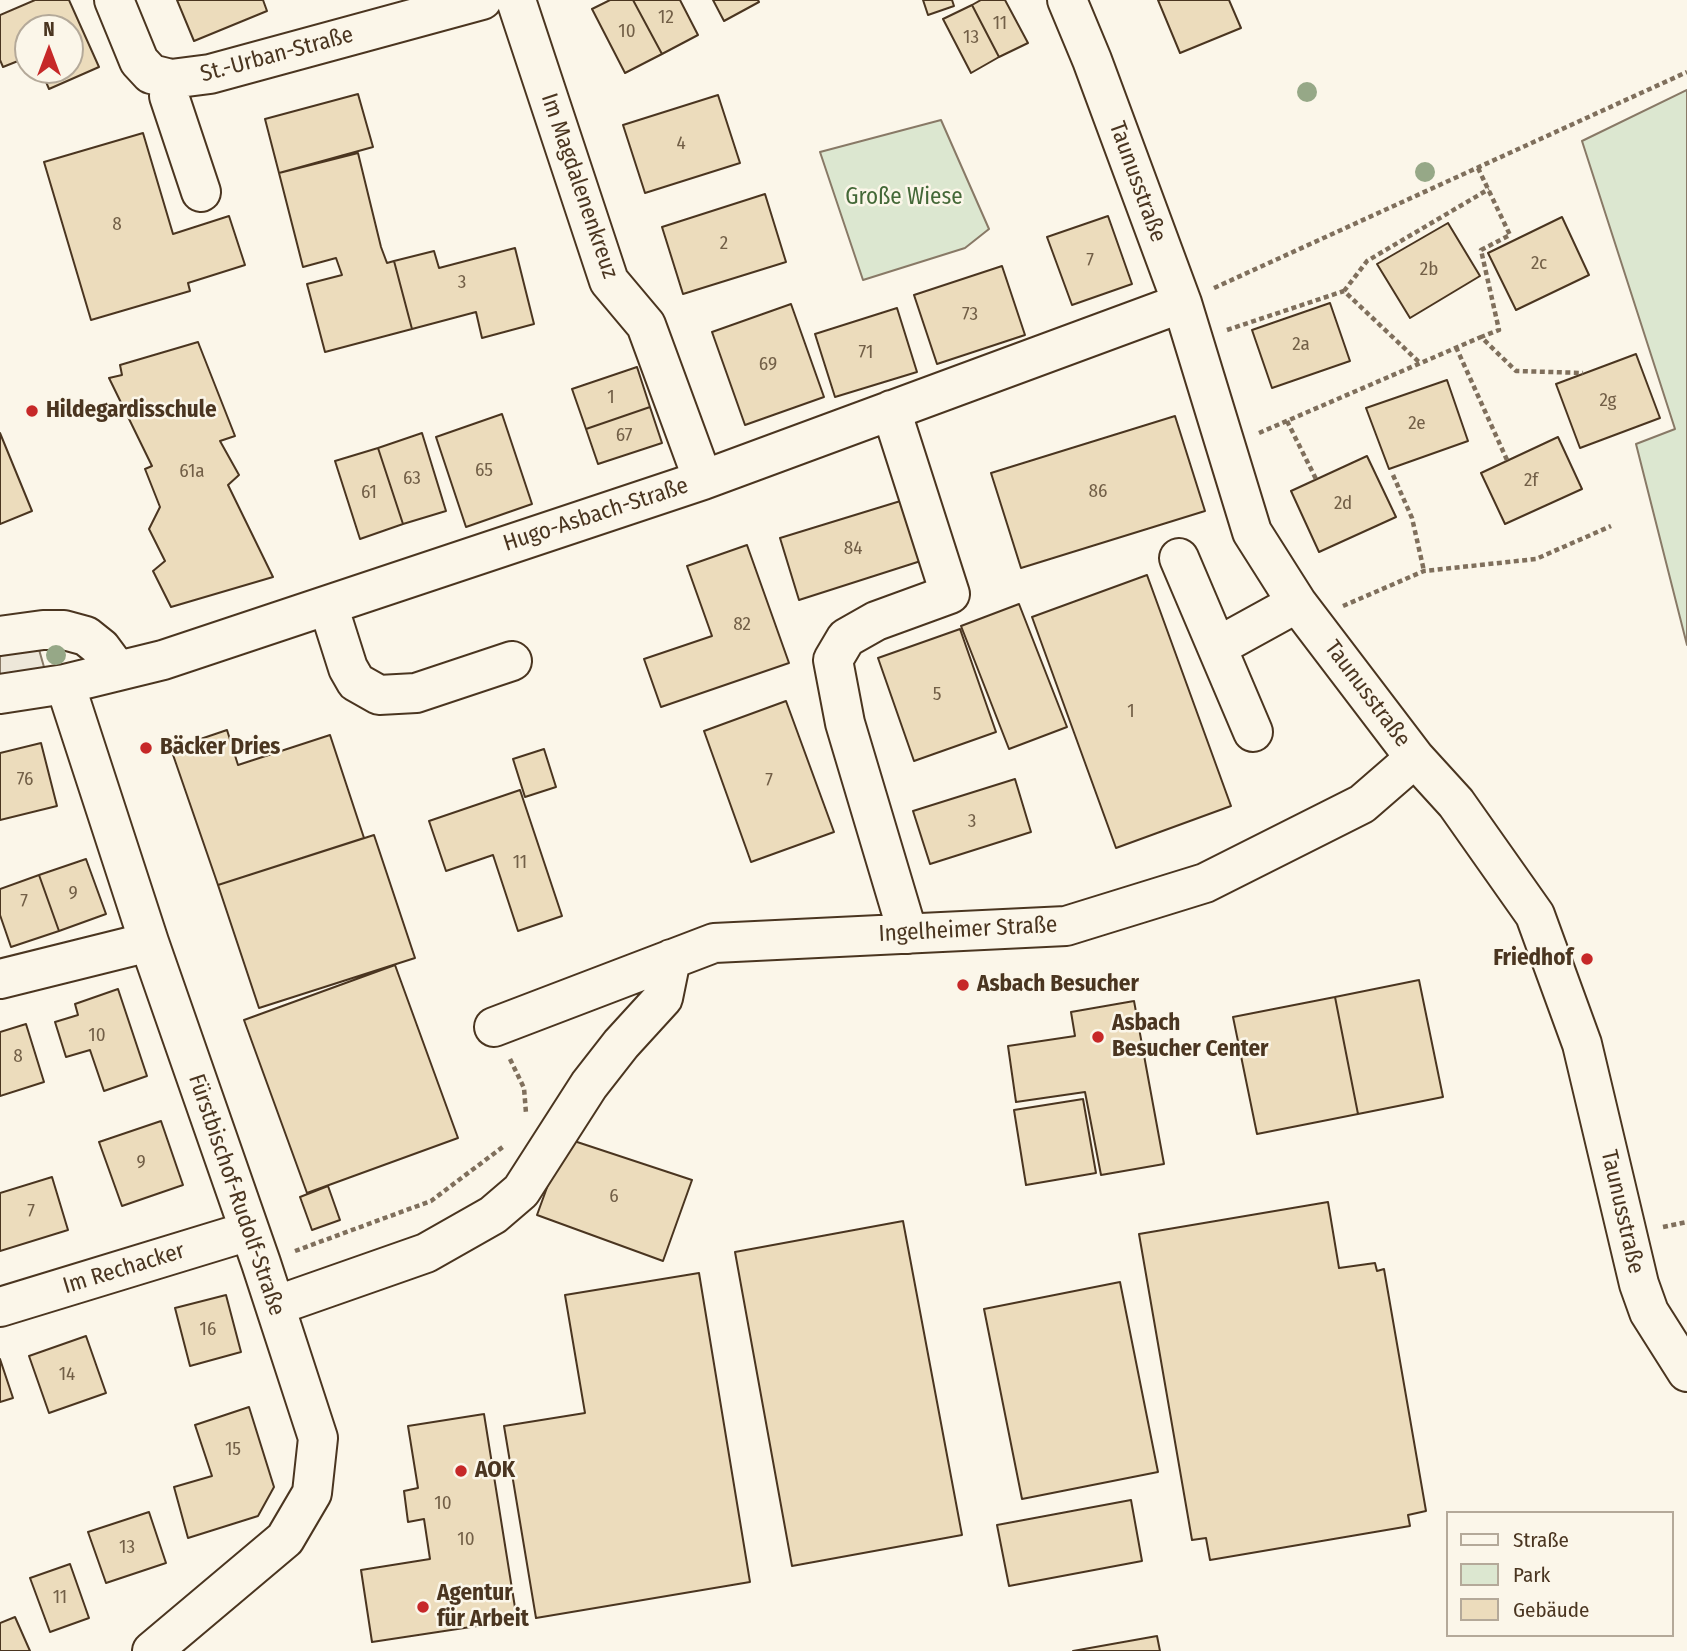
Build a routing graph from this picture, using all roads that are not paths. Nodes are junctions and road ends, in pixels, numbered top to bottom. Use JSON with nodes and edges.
{"nodes":[{"id":1,"x":114,"y":0,"type":"edge"},
{"id":2,"x":482,"y":0,"type":"edge"},
{"id":3,"x":516,"y":0,"type":"edge"},
{"id":4,"x":1067,"y":0,"type":"edge"},
{"id":5,"x":172,"y":79,"type":"junction"},
{"id":6,"x":201,"y":192,"type":"dead end"},
{"id":7,"x":1182,"y":303,"type":"junction"},
{"id":8,"x":891,"y":410,"type":"junction"},
{"id":9,"x":703,"y":480,"type":"junction"},
{"id":10,"x":1179,"y":558,"type":"dead end"},
{"id":11,"x":328,"y":605,"type":"junction"},
{"id":12,"x":1304,"y":611,"type":"junction"},
{"id":13,"x":0,"y":635,"type":"edge"},
{"id":14,"x":1217,"y":646,"type":"junction"},
{"id":15,"x":512,"y":661,"type":"dead end"},
{"id":16,"x":118,"y":671,"type":"junction"},
{"id":17,"x":65,"y":684,"type":"junction"},
{"id":18,"x":0,"y":694,"type":"edge"},
{"id":19,"x":1253,"y":732,"type":"dead end"},
{"id":20,"x":1415,"y":758,"type":"junction"},
{"id":21,"x":908,"y":934,"type":"junction"},
{"id":22,"x":149,"y":942,"type":"junction"},
{"id":23,"x":671,"y":959,"type":"junction"},
{"id":24,"x":0,"y":979,"type":"edge"},
{"id":25,"x":494,"y":1027,"type":"road end"},
{"id":26,"x":255,"y":1247,"type":"junction"},
{"id":27,"x":275,"y":1306,"type":"junction"},
{"id":28,"x":0,"y":1307,"type":"edge"},
{"id":29,"x":1687,"y":1372,"type":"edge"},
{"id":30,"x":152,"y":1651,"type":"edge"}],
"edges":[{"from":1,"to":5,"type":"street","name":"St.-Urban-Straße"},
{"from":2,"to":5,"type":"street","name":"St.-Urban-Straße"},
{"from":3,"to":9,"type":"street","name":"Im Magdalenenkreuz"},
{"from":4,"to":7,"type":"street","name":"Taunusstraße"},
{"from":5,"to":6,"type":"street"},
{"from":7,"to":8,"type":"street","name":"Hugo-Asbach-Straße"},
{"from":7,"to":12,"type":"street","name":"Taunusstraße"},
{"from":8,"to":9,"type":"street","name":"Hugo-Asbach-Straße"},
{"from":8,"to":21,"type":"street"},
{"from":9,"to":11,"type":"street","name":"Hugo-Asbach-Straße"},
{"from":10,"to":14,"type":"street"},
{"from":11,"to":15,"type":"street"},
{"from":11,"to":16,"type":"street","name":"Hugo-Asbach-Straße"},
{"from":12,"to":14,"type":"street"},
{"from":12,"to":20,"type":"street","name":"Taunusstraße"},
{"from":13,"to":16,"type":"street"},
{"from":14,"to":19,"type":"street"},
{"from":16,"to":17,"type":"street","name":"Hugo-Asbach-Straße"},
{"from":17,"to":18,"type":"street","name":"Hugo-Asbach-Straße"},
{"from":17,"to":22,"type":"street","name":"Fürstbischof-Rudolf-Straße"},
{"from":20,"to":21,"type":"street","name":"Ingelheimer Straße"},
{"from":20,"to":29,"type":"street","name":"Taunusstraße"},
{"from":21,"to":23,"type":"street","name":"Ingelheimer Straße"},
{"from":22,"to":24,"type":"street"},
{"from":22,"to":26,"type":"street","name":"Fürstbischof-Rudolf-Straße"},
{"from":23,"to":25,"type":"street","name":"Ingelheimer Straße"},
{"from":23,"to":27,"type":"street"},
{"from":26,"to":27,"type":"street","name":"Fürstbischof-Rudolf-Straße"},
{"from":26,"to":28,"type":"street","name":"Im Rechacker"},
{"from":27,"to":30,"type":"street","name":"Fürstbischof-Rudolf-Straße"}]}
